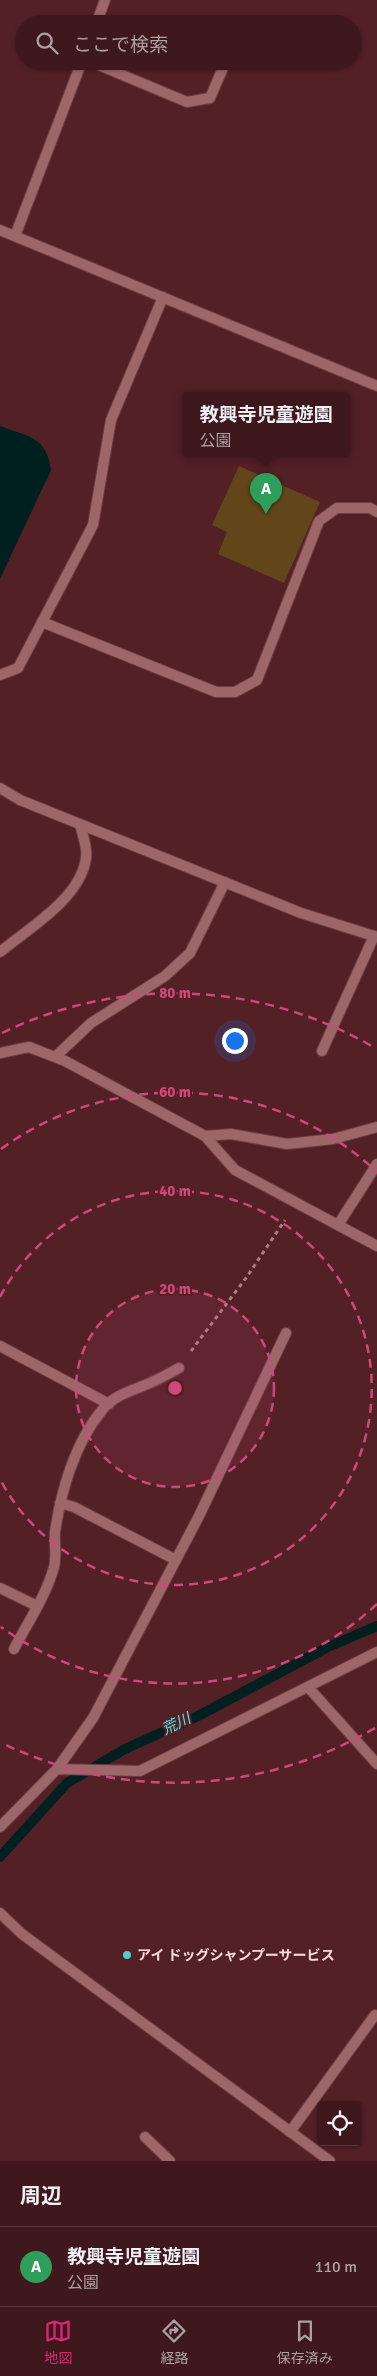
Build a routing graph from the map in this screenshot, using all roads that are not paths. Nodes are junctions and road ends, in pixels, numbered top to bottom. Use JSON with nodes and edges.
{"nodes":[{"id":1,"x":105,"y":0,"type":"edge"},
{"id":2,"x":99,"y":15,"type":"edge"},
{"id":3,"x":79,"y":70,"type":"edge"},
{"id":4,"x":111,"y":70,"type":"edge"},
{"id":5,"x":222,"y":70,"type":"edge"},
{"id":6,"x":0,"y":230,"type":"edge"},
{"id":7,"x":15,"y":236,"type":"junction"},
{"id":8,"x":163,"y":296,"type":"junction"},
{"id":9,"x":377,"y":386,"type":"edge"},
{"id":10,"x":377,"y":512,"type":"edge"},
{"id":11,"x":42,"y":622,"type":"junction"},
{"id":12,"x":0,"y":675,"type":"edge"},
{"id":13,"x":0,"y":788,"type":"edge"},
{"id":14,"x":80,"y":824,"type":"junction"},
{"id":15,"x":225,"y":882,"type":"junction"},
{"id":16,"x":375,"y":936,"type":"edge"},
{"id":17,"x":0,"y":952,"type":"edge"},
{"id":18,"x":322,"y":1051,"type":"dead end"},
{"id":19,"x":0,"y":1053,"type":"edge"},
{"id":20,"x":55,"y":1057,"type":"junction"},
{"id":21,"x":377,"y":1127,"type":"edge"},
{"id":22,"x":205,"y":1136,"type":"junction"},
{"id":23,"x":377,"y":1164,"type":"edge"},
{"id":24,"x":338,"y":1224,"type":"junction"},
{"id":25,"x":377,"y":1246,"type":"edge"},
{"id":26,"x":286,"y":1333,"type":"dead end"},
{"id":27,"x":0,"y":1346,"type":"edge"},
{"id":28,"x":179,"y":1368,"type":"road end"},
{"id":29,"x":109,"y":1404,"type":"junction"},
{"id":30,"x":60,"y":1503,"type":"junction"},
{"id":31,"x":176,"y":1560,"type":"junction"},
{"id":32,"x":0,"y":1588,"type":"edge"},
{"id":33,"x":37,"y":1606,"type":"junction"},
{"id":34,"x":14,"y":1649,"type":"dead end"},
{"id":35,"x":377,"y":1652,"type":"edge"},
{"id":36,"x":308,"y":1687,"type":"junction"},
{"id":37,"x":377,"y":1764,"type":"edge"},
{"id":38,"x":57,"y":1769,"type":"junction"},
{"id":39,"x":0,"y":1827,"type":"edge"},
{"id":40,"x":0,"y":1913,"type":"edge"},
{"id":41,"x":375,"y":2015,"type":"dead end"},
{"id":42,"x":290,"y":2132,"type":"junction"},
{"id":43,"x":145,"y":2137,"type":"dead end"},
{"id":44,"x":170,"y":2161,"type":"edge"},
{"id":45,"x":330,"y":2161,"type":"edge"}],
"edges":[{"from":1,"to":2,"type":"street"},
{"from":3,"to":7,"type":"street"},
{"from":4,"to":5,"type":"street"},
{"from":6,"to":7,"type":"street"},
{"from":7,"to":8,"type":"street"},
{"from":8,"to":9,"type":"street"},
{"from":8,"to":11,"type":"street"},
{"from":10,"to":11,"type":"street"},
{"from":11,"to":12,"type":"street"},
{"from":13,"to":14,"type":"street"},
{"from":14,"to":15,"type":"street"},
{"from":14,"to":17,"type":"street"},
{"from":15,"to":16,"type":"street"},
{"from":15,"to":20,"type":"street"},
{"from":16,"to":18,"type":"street"},
{"from":19,"to":20,"type":"street"},
{"from":20,"to":22,"type":"street"},
{"from":21,"to":22,"type":"street"},
{"from":22,"to":24,"type":"street"},
{"from":23,"to":24,"type":"street"},
{"from":24,"to":25,"type":"street"},
{"from":26,"to":31,"type":"street"},
{"from":27,"to":29,"type":"street"},
{"from":28,"to":29,"type":"street"},
{"from":29,"to":30,"type":"street"},
{"from":30,"to":31,"type":"street"},
{"from":30,"to":33,"type":"street"},
{"from":31,"to":38,"type":"street"},
{"from":32,"to":33,"type":"street"},
{"from":33,"to":34,"type":"street"},
{"from":35,"to":36,"type":"street"},
{"from":36,"to":37,"type":"street"},
{"from":36,"to":38,"type":"street"},
{"from":38,"to":39,"type":"street"},
{"from":40,"to":42,"type":"street"},
{"from":41,"to":42,"type":"street"},
{"from":42,"to":45,"type":"street"},
{"from":43,"to":44,"type":"street"}]}
